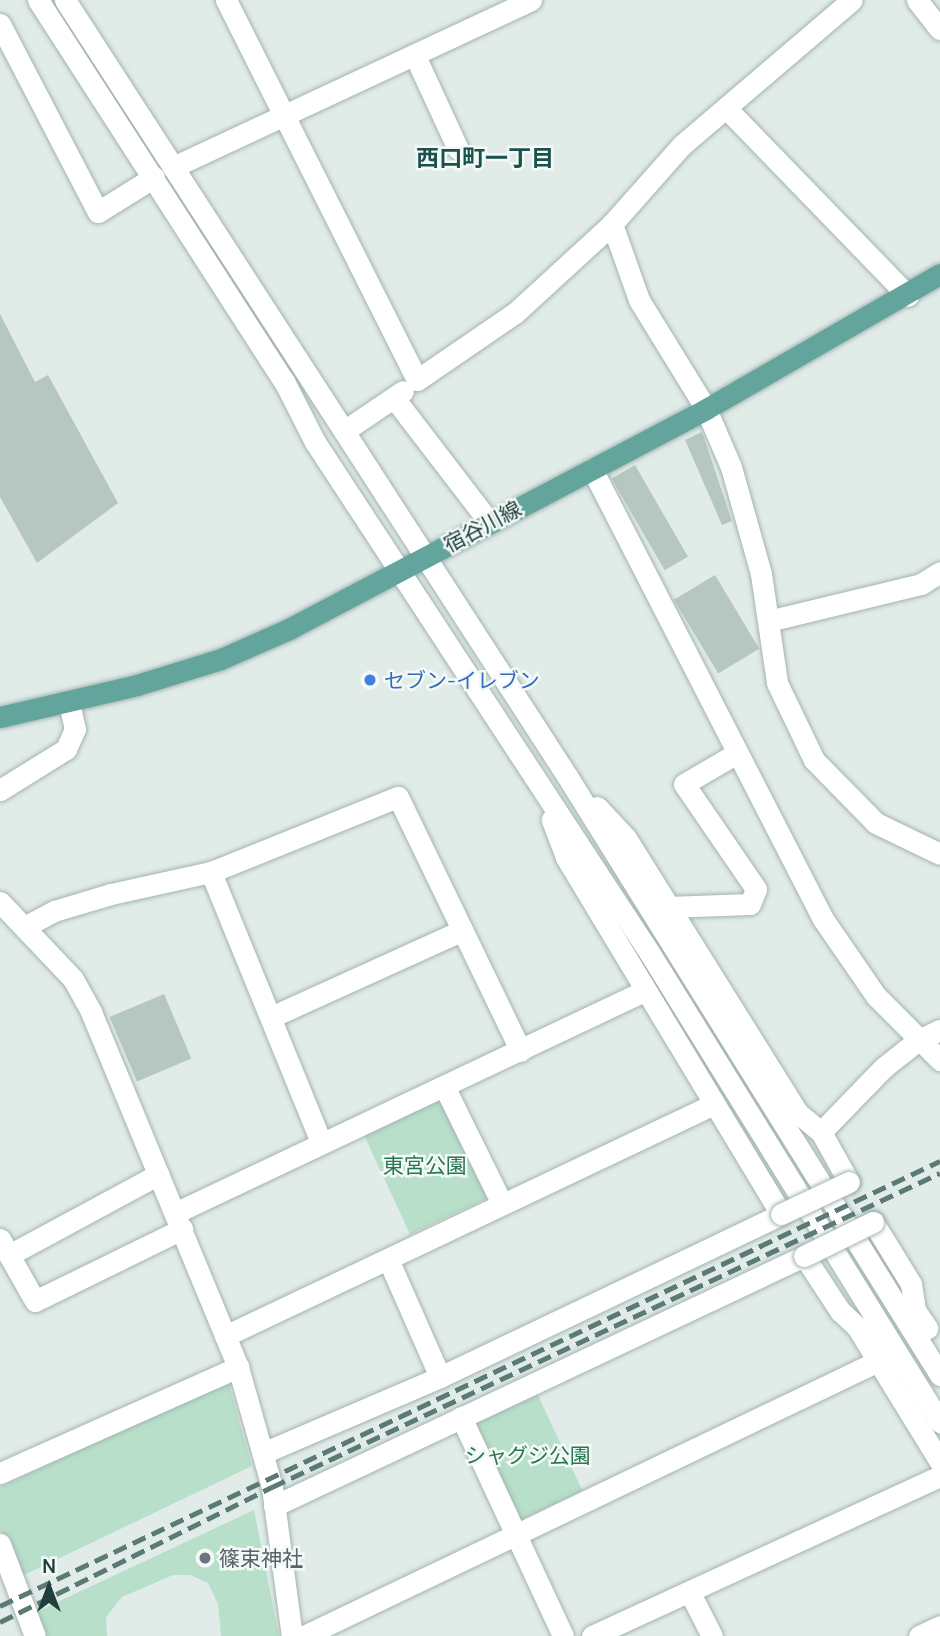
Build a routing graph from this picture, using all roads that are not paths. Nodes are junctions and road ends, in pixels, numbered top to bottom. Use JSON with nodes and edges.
{"nodes":[{"id":1,"x":38,"y":0,"type":"edge"},
{"id":2,"x":65,"y":0,"type":"edge"},
{"id":3,"x":226,"y":0,"type":"edge"},
{"id":4,"x":531,"y":0,"type":"edge"},
{"id":5,"x":852,"y":0,"type":"edge"},
{"id":6,"x":917,"y":0,"type":"edge"},
{"id":7,"x":0,"y":24,"type":"edge"},
{"id":8,"x":940,"y":29,"type":"edge"},
{"id":9,"x":415,"y":56,"type":"junction"},
{"id":10,"x":727,"y":109,"type":"junction"},
{"id":11,"x":286,"y":117,"type":"junction"},
{"id":12,"x":458,"y":149,"type":"dead end"},
{"id":13,"x":173,"y":167,"type":"junction"},
{"id":14,"x":154,"y":177,"type":"junction"},
{"id":15,"x":612,"y":224,"type":"junction"},
{"id":16,"x":940,"y":274,"type":"edge"},
{"id":17,"x":908,"y":296,"type":"junction"},
{"id":18,"x":417,"y":380,"type":"junction"},
{"id":19,"x":394,"y":398,"type":"junction"},
{"id":20,"x":706,"y":410,"type":"junction"},
{"id":21,"x":344,"y":431,"type":"junction"},
{"id":22,"x":592,"y":469,"type":"junction"},
{"id":23,"x":489,"y":522,"type":"junction"},
{"id":24,"x":424,"y":556,"type":"junction"},
{"id":25,"x":398,"y":569,"type":"junction"},
{"id":26,"x":940,"y":572,"type":"edge"},
{"id":27,"x":768,"y":621,"type":"junction"},
{"id":28,"x":69,"y":703,"type":"junction"},
{"id":29,"x":0,"y":717,"type":"edge"},
{"id":30,"x":737,"y":753,"type":"junction"},
{"id":31,"x":567,"y":776,"type":"junction"},
{"id":32,"x":540,"y":787,"type":"junction"},
{"id":33,"x":0,"y":790,"type":"edge"},
{"id":34,"x":940,"y":854,"type":"edge"},
{"id":35,"x":211,"y":872,"type":"junction"},
{"id":36,"x":0,"y":902,"type":"edge"},
{"id":37,"x":667,"y":907,"type":"junction"},
{"id":38,"x":26,"y":926,"type":"junction"},
{"id":39,"x":461,"y":931,"type":"junction"},
{"id":40,"x":644,"y":991,"type":"junction"},
{"id":41,"x":271,"y":1017,"type":"junction"},
{"id":42,"x":940,"y":1030,"type":"edge"},
{"id":43,"x":917,"y":1041,"type":"junction"},
{"id":44,"x":521,"y":1051,"type":"junction"},
{"id":45,"x":940,"y":1060,"type":"edge"},
{"id":46,"x":444,"y":1086,"type":"junction"},
{"id":47,"x":714,"y":1104,"type":"junction"},
{"id":48,"x":821,"y":1132,"type":"junction"},
{"id":49,"x":321,"y":1142,"type":"junction"},
{"id":50,"x":159,"y":1174,"type":"junction"},
{"id":51,"x":502,"y":1204,"type":"junction"},
{"id":52,"x":781,"y":1214,"type":"junction"},
{"id":53,"x":178,"y":1221,"type":"junction"},
{"id":54,"x":5,"y":1247,"type":"edge"},
{"id":55,"x":804,"y":1256,"type":"junction"},
{"id":56,"x":388,"y":1259,"type":"junction"},
{"id":57,"x":225,"y":1336,"type":"junction"},
{"id":58,"x":940,"y":1348,"type":"edge"},
{"id":59,"x":878,"y":1361,"type":"junction"},
{"id":60,"x":238,"y":1367,"type":"junction"},
{"id":61,"x":940,"y":1375,"type":"edge"},
{"id":62,"x":440,"y":1377,"type":"junction"},
{"id":63,"x":461,"y":1417,"type":"junction"},
{"id":64,"x":940,"y":1422,"type":"edge"},
{"id":65,"x":263,"y":1454,"type":"junction"},
{"id":66,"x":940,"y":1462,"type":"edge"},
{"id":67,"x":0,"y":1473,"type":"edge"},
{"id":68,"x":940,"y":1476,"type":"edge"},
{"id":69,"x":274,"y":1506,"type":"junction"},
{"id":70,"x":516,"y":1534,"type":"junction"},
{"id":71,"x":0,"y":1544,"type":"edge"},
{"id":72,"x":690,"y":1593,"type":"junction"},
{"id":73,"x":940,"y":1626,"type":"edge"},
{"id":74,"x":35,"y":1636,"type":"edge"},
{"id":75,"x":292,"y":1636,"type":"edge"},
{"id":76,"x":304,"y":1636,"type":"edge"},
{"id":77,"x":563,"y":1636,"type":"edge"},
{"id":78,"x":592,"y":1636,"type":"edge"},
{"id":79,"x":712,"y":1636,"type":"edge"},
{"id":80,"x":919,"y":1636,"type":"edge"}],
"edges":[{"from":1,"to":14,"type":"street"},
{"from":2,"to":13,"type":"street"},
{"from":3,"to":11,"type":"street"},
{"from":4,"to":9,"type":"street"},
{"from":5,"to":10,"type":"street"},
{"from":6,"to":8,"type":"street"},
{"from":7,"to":14,"type":"street"},
{"from":9,"to":11,"type":"street"},
{"from":9,"to":12,"type":"street"},
{"from":10,"to":15,"type":"street"},
{"from":10,"to":17,"type":"street"},
{"from":11,"to":13,"type":"street"},
{"from":11,"to":18,"type":"street"},
{"from":13,"to":21,"type":"street"},
{"from":14,"to":25,"type":"street"},
{"from":15,"to":18,"type":"street"},
{"from":15,"to":20,"type":"street"},
{"from":16,"to":17,"type":"main road","name":"宿谷川線"},
{"from":17,"to":20,"type":"main road","name":"宿谷川線"},
{"from":18,"to":19,"type":"street"},
{"from":19,"to":21,"type":"street"},
{"from":19,"to":23,"type":"street"},
{"from":20,"to":22,"type":"main road","name":"宿谷川線"},
{"from":20,"to":27,"type":"street"},
{"from":21,"to":24,"type":"street"},
{"from":22,"to":23,"type":"main road","name":"宿谷川線"},
{"from":22,"to":30,"type":"street"},
{"from":23,"to":24,"type":"main road","name":"宿谷川線"},
{"from":24,"to":25,"type":"main road","name":"宿谷川線"},
{"from":24,"to":31,"type":"street"},
{"from":25,"to":28,"type":"main road","name":"宿谷川線"},
{"from":25,"to":32,"type":"street"},
{"from":26,"to":27,"type":"street"},
{"from":27,"to":34,"type":"street"},
{"from":28,"to":29,"type":"main road","name":"宿谷川線"},
{"from":28,"to":33,"type":"street"},
{"from":30,"to":37,"type":"street"},
{"from":30,"to":43,"type":"street"},
{"from":31,"to":37,"type":"street"},
{"from":31,"to":61,"type":"street"},
{"from":32,"to":40,"type":"street"},
{"from":32,"to":64,"type":"street"},
{"from":35,"to":38,"type":"street"},
{"from":35,"to":39,"type":"street"},
{"from":35,"to":41,"type":"street"},
{"from":36,"to":38,"type":"street"},
{"from":37,"to":48,"type":"street"},
{"from":38,"to":50,"type":"street"},
{"from":39,"to":41,"type":"street"},
{"from":39,"to":44,"type":"street"},
{"from":40,"to":44,"type":"street"},
{"from":40,"to":47,"type":"street"},
{"from":41,"to":49,"type":"street"},
{"from":42,"to":43,"type":"street"},
{"from":43,"to":45,"type":"street"},
{"from":43,"to":48,"type":"street"},
{"from":44,"to":46,"type":"street"},
{"from":46,"to":49,"type":"street"},
{"from":46,"to":51,"type":"street"},
{"from":47,"to":51,"type":"street"},
{"from":47,"to":52,"type":"street"},
{"from":48,"to":52,"type":"street","bridge":true},
{"from":49,"to":53,"type":"street"},
{"from":50,"to":53,"type":"street"},
{"from":50,"to":54,"type":"street"},
{"from":51,"to":56,"type":"street"},
{"from":52,"to":62,"type":"street"},
{"from":53,"to":54,"type":"street"},
{"from":53,"to":57,"type":"street"},
{"from":55,"to":58,"type":"street","bridge":true},
{"from":55,"to":59,"type":"street"},
{"from":55,"to":63,"type":"street"},
{"from":56,"to":57,"type":"street"},
{"from":56,"to":62,"type":"street"},
{"from":57,"to":60,"type":"street"},
{"from":59,"to":66,"type":"street"},
{"from":59,"to":70,"type":"street"},
{"from":60,"to":65,"type":"street"},
{"from":60,"to":67,"type":"street"},
{"from":62,"to":65,"type":"street"},
{"from":63,"to":69,"type":"street"},
{"from":63,"to":70,"type":"street"},
{"from":65,"to":69,"type":"street"},
{"from":68,"to":72,"type":"street"},
{"from":69,"to":75,"type":"street"},
{"from":70,"to":76,"type":"street"},
{"from":70,"to":77,"type":"street"},
{"from":71,"to":74,"type":"street"},
{"from":72,"to":78,"type":"street"},
{"from":72,"to":79,"type":"street"},
{"from":73,"to":80,"type":"street"}]}
